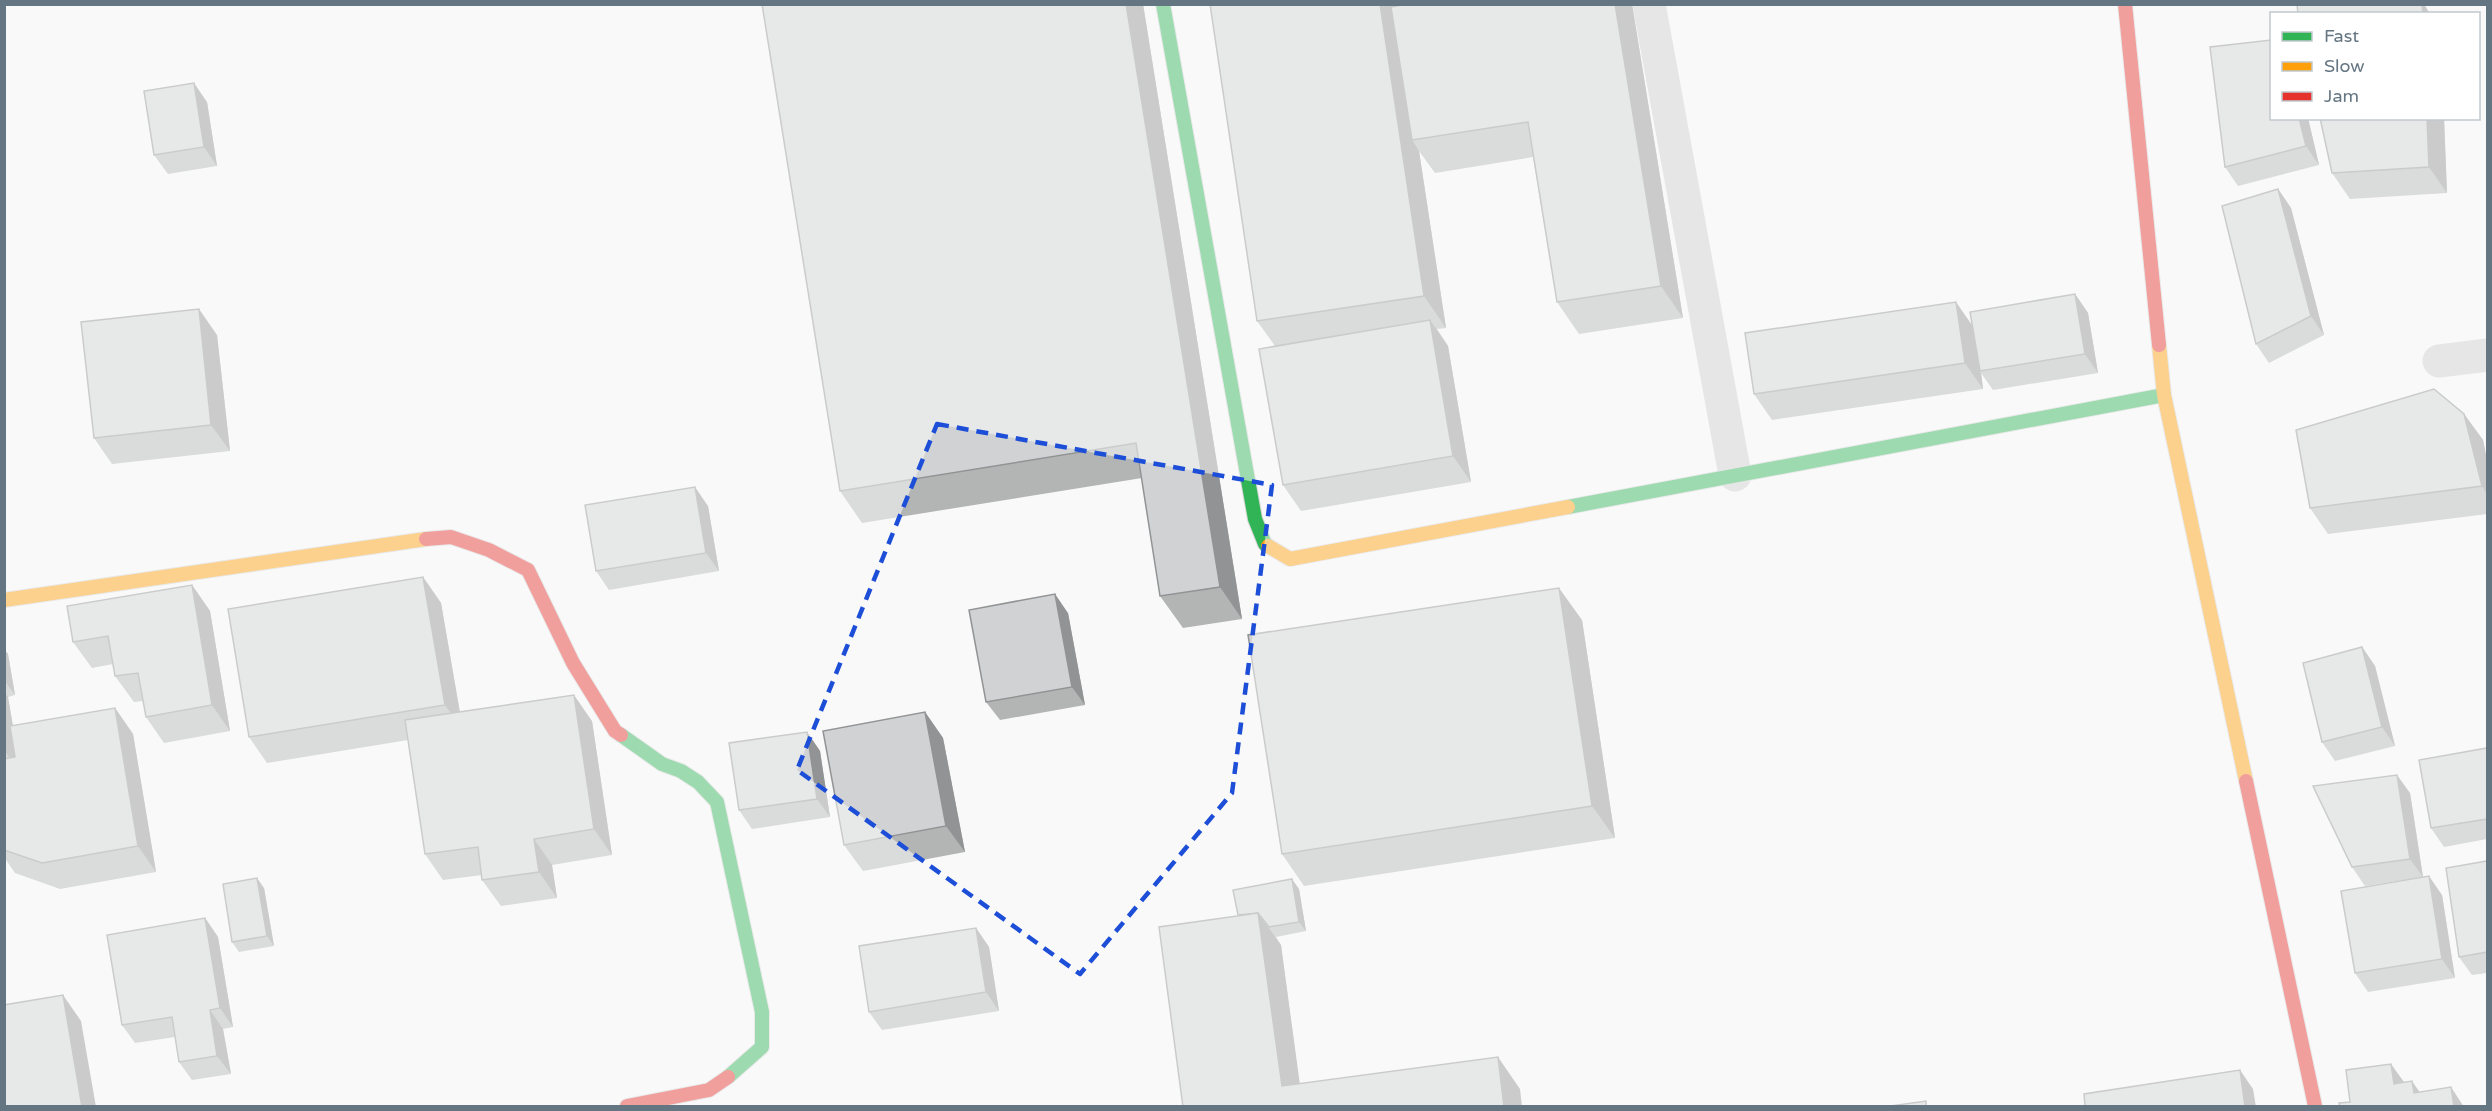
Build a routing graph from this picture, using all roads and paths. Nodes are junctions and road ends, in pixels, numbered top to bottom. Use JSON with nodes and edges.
{"nodes":[{"id":1,"x":1163,"y":4,"type":"edge"},
{"id":2,"x":1649,"y":4,"type":"edge"},
{"id":3,"x":2125,"y":4,"type":"edge"},
{"id":4,"x":2487,"y":355,"type":"edge"},
{"id":5,"x":2439,"y":362,"type":"dead end"},
{"id":6,"x":2164,"y":395,"type":"junction"},
{"id":7,"x":1735,"y":476,"type":"junction"},
{"id":8,"x":4,"y":600,"type":"edge"},
{"id":9,"x":627,"y":1107,"type":"edge"},
{"id":10,"x":2315,"y":1107,"type":"edge"}],
"edges":[{"from":1,"to":7,"type":"street"},
{"from":2,"to":7,"type":"street"},
{"from":3,"to":6,"type":"street"},
{"from":4,"to":5,"type":"street"},
{"from":6,"to":7,"type":"street"},
{"from":6,"to":10,"type":"street"},
{"from":8,"to":9,"type":"street"}]}
